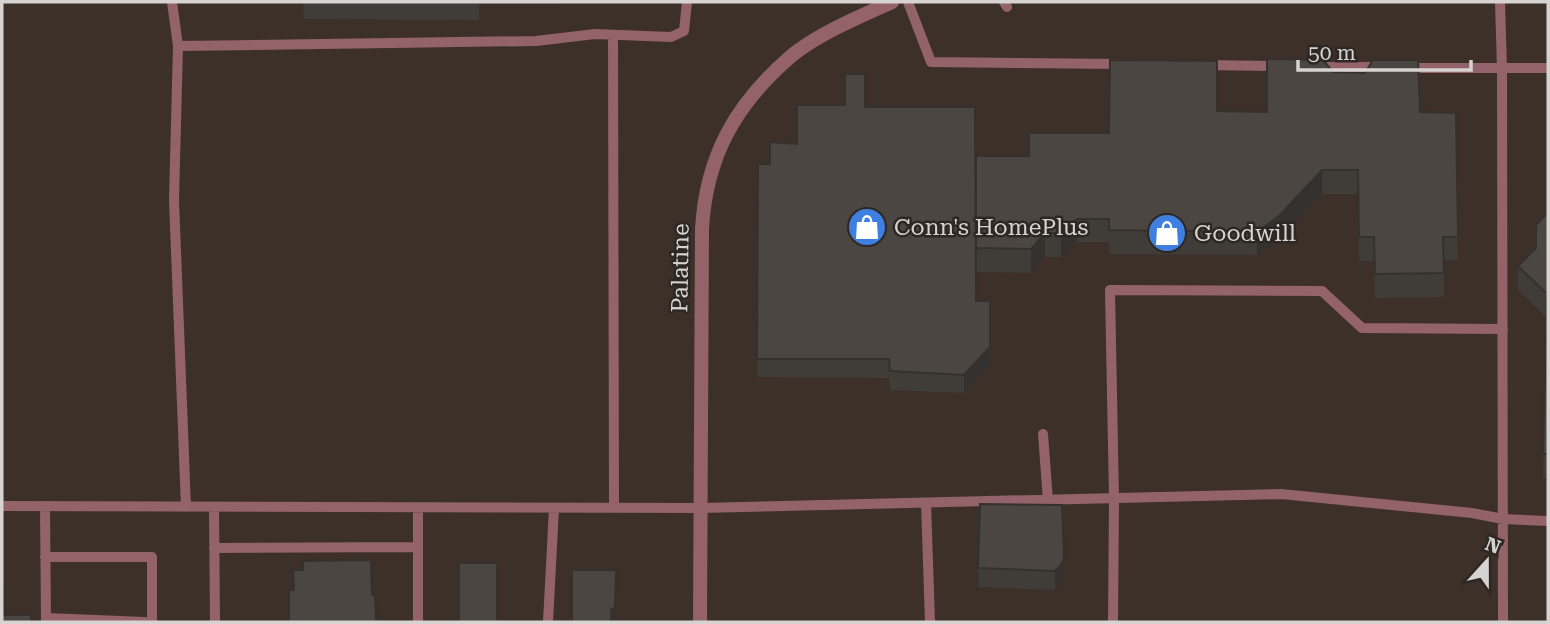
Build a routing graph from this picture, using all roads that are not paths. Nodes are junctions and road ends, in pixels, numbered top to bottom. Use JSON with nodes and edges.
{"nodes":[{"id":1,"x":172,"y":2,"type":"edge"},
{"id":2,"x":687,"y":2,"type":"edge"},
{"id":3,"x":892,"y":2,"type":"edge"},
{"id":4,"x":908,"y":2,"type":"edge"},
{"id":5,"x":1500,"y":2,"type":"edge"},
{"id":6,"x":612,"y":35,"type":"junction"},
{"id":7,"x":178,"y":46,"type":"junction"},
{"id":8,"x":1140,"y":65,"type":"edge"},
{"id":9,"x":1196,"y":65,"type":"edge"},
{"id":10,"x":1293,"y":66,"type":"edge"},
{"id":11,"x":1307,"y":66,"type":"edge"},
{"id":12,"x":1548,"y":68,"type":"edge"},
{"id":13,"x":1502,"y":69,"type":"junction"},
{"id":14,"x":1503,"y":329,"type":"junction"},
{"id":15,"x":1043,"y":434,"type":"dead end"},
{"id":16,"x":1114,"y":499,"type":"junction"},
{"id":17,"x":1048,"y":501,"type":"junction"},
{"id":18,"x":926,"y":503,"type":"junction"},
{"id":19,"x":2,"y":506,"type":"edge"},
{"id":20,"x":45,"y":506,"type":"junction"},
{"id":21,"x":186,"y":507,"type":"junction"},
{"id":22,"x":214,"y":507,"type":"junction"},
{"id":23,"x":418,"y":508,"type":"junction"},
{"id":24,"x":554,"y":508,"type":"junction"},
{"id":25,"x":614,"y":508,"type":"junction"},
{"id":26,"x":701,"y":508,"type":"junction"},
{"id":27,"x":1503,"y":519,"type":"junction"},
{"id":28,"x":1548,"y":521,"type":"edge"},
{"id":29,"x":418,"y":547,"type":"junction"},
{"id":30,"x":214,"y":548,"type":"junction"},
{"id":31,"x":46,"y":557,"type":"junction"},
{"id":32,"x":46,"y":620,"type":"edge"},
{"id":33,"x":145,"y":622,"type":"edge"},
{"id":34,"x":152,"y":622,"type":"edge"},
{"id":35,"x":215,"y":622,"type":"edge"},
{"id":36,"x":418,"y":622,"type":"edge"},
{"id":37,"x":548,"y":622,"type":"edge"},
{"id":38,"x":700,"y":622,"type":"edge"},
{"id":39,"x":930,"y":622,"type":"edge"},
{"id":40,"x":1113,"y":622,"type":"edge"},
{"id":41,"x":1503,"y":622,"type":"edge"}],
"edges":[{"from":1,"to":7,"type":"lane"},
{"from":2,"to":6,"type":"lane"},
{"from":3,"to":26,"type":"street","name":"Palatine"},
{"from":4,"to":8,"type":"lane"},
{"from":5,"to":13,"type":"lane"},
{"from":6,"to":7,"type":"lane"},
{"from":6,"to":25,"type":"lane"},
{"from":7,"to":21,"type":"lane"},
{"from":9,"to":10,"type":"lane"},
{"from":11,"to":13,"type":"lane"},
{"from":12,"to":13,"type":"lane"},
{"from":13,"to":14,"type":"lane"},
{"from":14,"to":16,"type":"lane"},
{"from":14,"to":27,"type":"lane"},
{"from":15,"to":17,"type":"lane"},
{"from":16,"to":17,"type":"lane"},
{"from":16,"to":27,"type":"lane"},
{"from":16,"to":40,"type":"lane"},
{"from":17,"to":18,"type":"lane"},
{"from":18,"to":26,"type":"lane"},
{"from":18,"to":39,"type":"lane"},
{"from":19,"to":20,"type":"lane"},
{"from":20,"to":21,"type":"lane"},
{"from":20,"to":31,"type":"lane"},
{"from":21,"to":22,"type":"lane"},
{"from":22,"to":23,"type":"lane"},
{"from":22,"to":30,"type":"lane"},
{"from":23,"to":24,"type":"lane"},
{"from":23,"to":29,"type":"lane"},
{"from":24,"to":25,"type":"lane"},
{"from":24,"to":37,"type":"lane"},
{"from":25,"to":26,"type":"lane"},
{"from":26,"to":38,"type":"street","name":"Palatine"},
{"from":27,"to":28,"type":"lane"},
{"from":27,"to":41,"type":"lane"},
{"from":29,"to":30,"type":"lane"},
{"from":29,"to":36,"type":"lane"},
{"from":30,"to":35,"type":"lane"},
{"from":31,"to":32,"type":"lane"},
{"from":31,"to":34,"type":"lane"},
{"from":32,"to":33,"type":"lane"}]}
